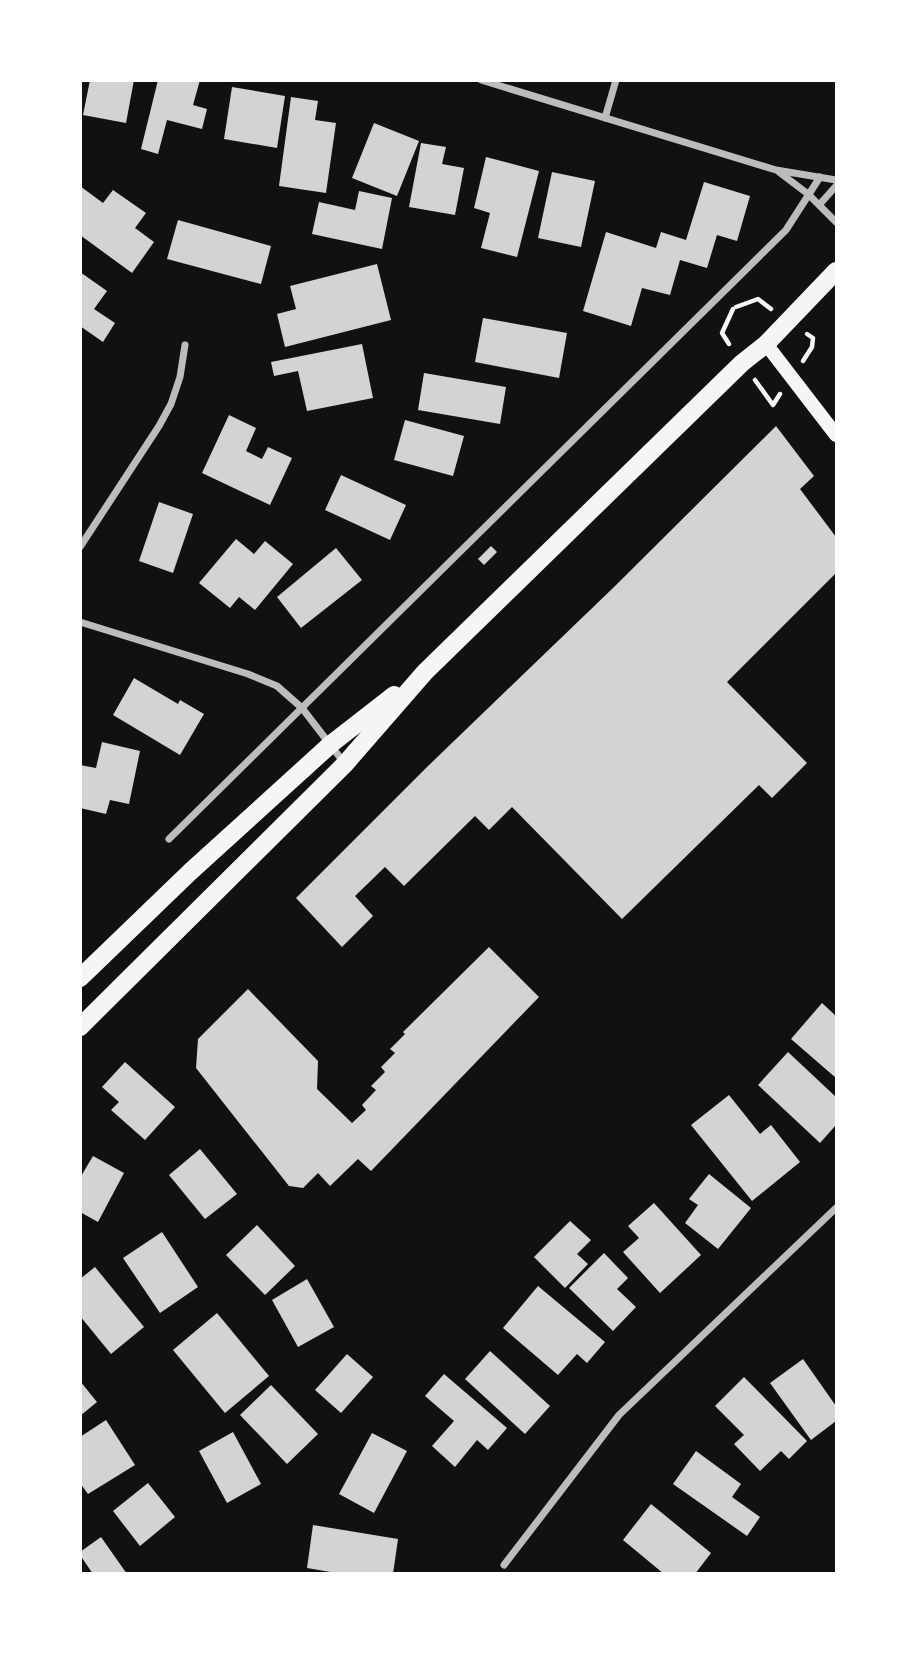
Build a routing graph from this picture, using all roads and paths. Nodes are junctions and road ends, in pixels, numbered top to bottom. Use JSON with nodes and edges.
{"nodes":[{"id":1,"x":481,"y":80,"type":"edge"},
{"id":2,"x":616,"y":80,"type":"edge"},
{"id":3,"x":605,"y":118,"type":"junction"},
{"id":4,"x":776,"y":170,"type":"junction"},
{"id":5,"x":820,"y":177,"type":"junction"},
{"id":6,"x":836,"y":180,"type":"edge"},
{"id":7,"x":836,"y":187,"type":"edge"},
{"id":8,"x":808,"y":194,"type":"junction"},
{"id":9,"x":820,"y":204,"type":"junction"},
{"id":10,"x":836,"y":222,"type":"edge"},
{"id":11,"x":836,"y":271,"type":"edge"},
{"id":12,"x":765,"y":344,"type":"junction"},
{"id":13,"x":185,"y":345,"type":"dead end"},
{"id":14,"x":836,"y":435,"type":"edge"},
{"id":15,"x":80,"y":548,"type":"edge"},
{"id":16,"x":80,"y":622,"type":"edge"},
{"id":17,"x":425,"y":672,"type":"junction"},
{"id":18,"x":302,"y":708,"type":"junction"},
{"id":19,"x":331,"y":744,"type":"junction"},
{"id":20,"x":345,"y":764,"type":"junction"},
{"id":21,"x":169,"y":839,"type":"dead end"},
{"id":22,"x":80,"y":978,"type":"edge"},
{"id":23,"x":80,"y":1027,"type":"edge"},
{"id":24,"x":836,"y":1208,"type":"edge"},
{"id":25,"x":504,"y":1565,"type":"dead end"}],
"edges":[{"from":1,"to":3,"type":"street"},
{"from":2,"to":3,"type":"street"},
{"from":3,"to":4,"type":"street"},
{"from":4,"to":5,"type":"street"},
{"from":4,"to":8,"type":"street"},
{"from":5,"to":6,"type":"street"},
{"from":5,"to":8,"type":"street"},
{"from":7,"to":9,"type":"street"},
{"from":8,"to":9,"type":"street"},
{"from":8,"to":18,"type":"street"},
{"from":9,"to":10,"type":"street"},
{"from":11,"to":12,"type":"main road"},
{"from":12,"to":14,"type":"main road"},
{"from":12,"to":17,"type":"main road"},
{"from":13,"to":15,"type":"street"},
{"from":16,"to":18,"type":"street"},
{"from":17,"to":19,"type":"main road"},
{"from":17,"to":20,"type":"main road"},
{"from":18,"to":19,"type":"street"},
{"from":18,"to":21,"type":"street"},
{"from":19,"to":20,"type":"street"},
{"from":19,"to":22,"type":"main road"},
{"from":20,"to":23,"type":"main road"},
{"from":24,"to":25,"type":"street"}]}
